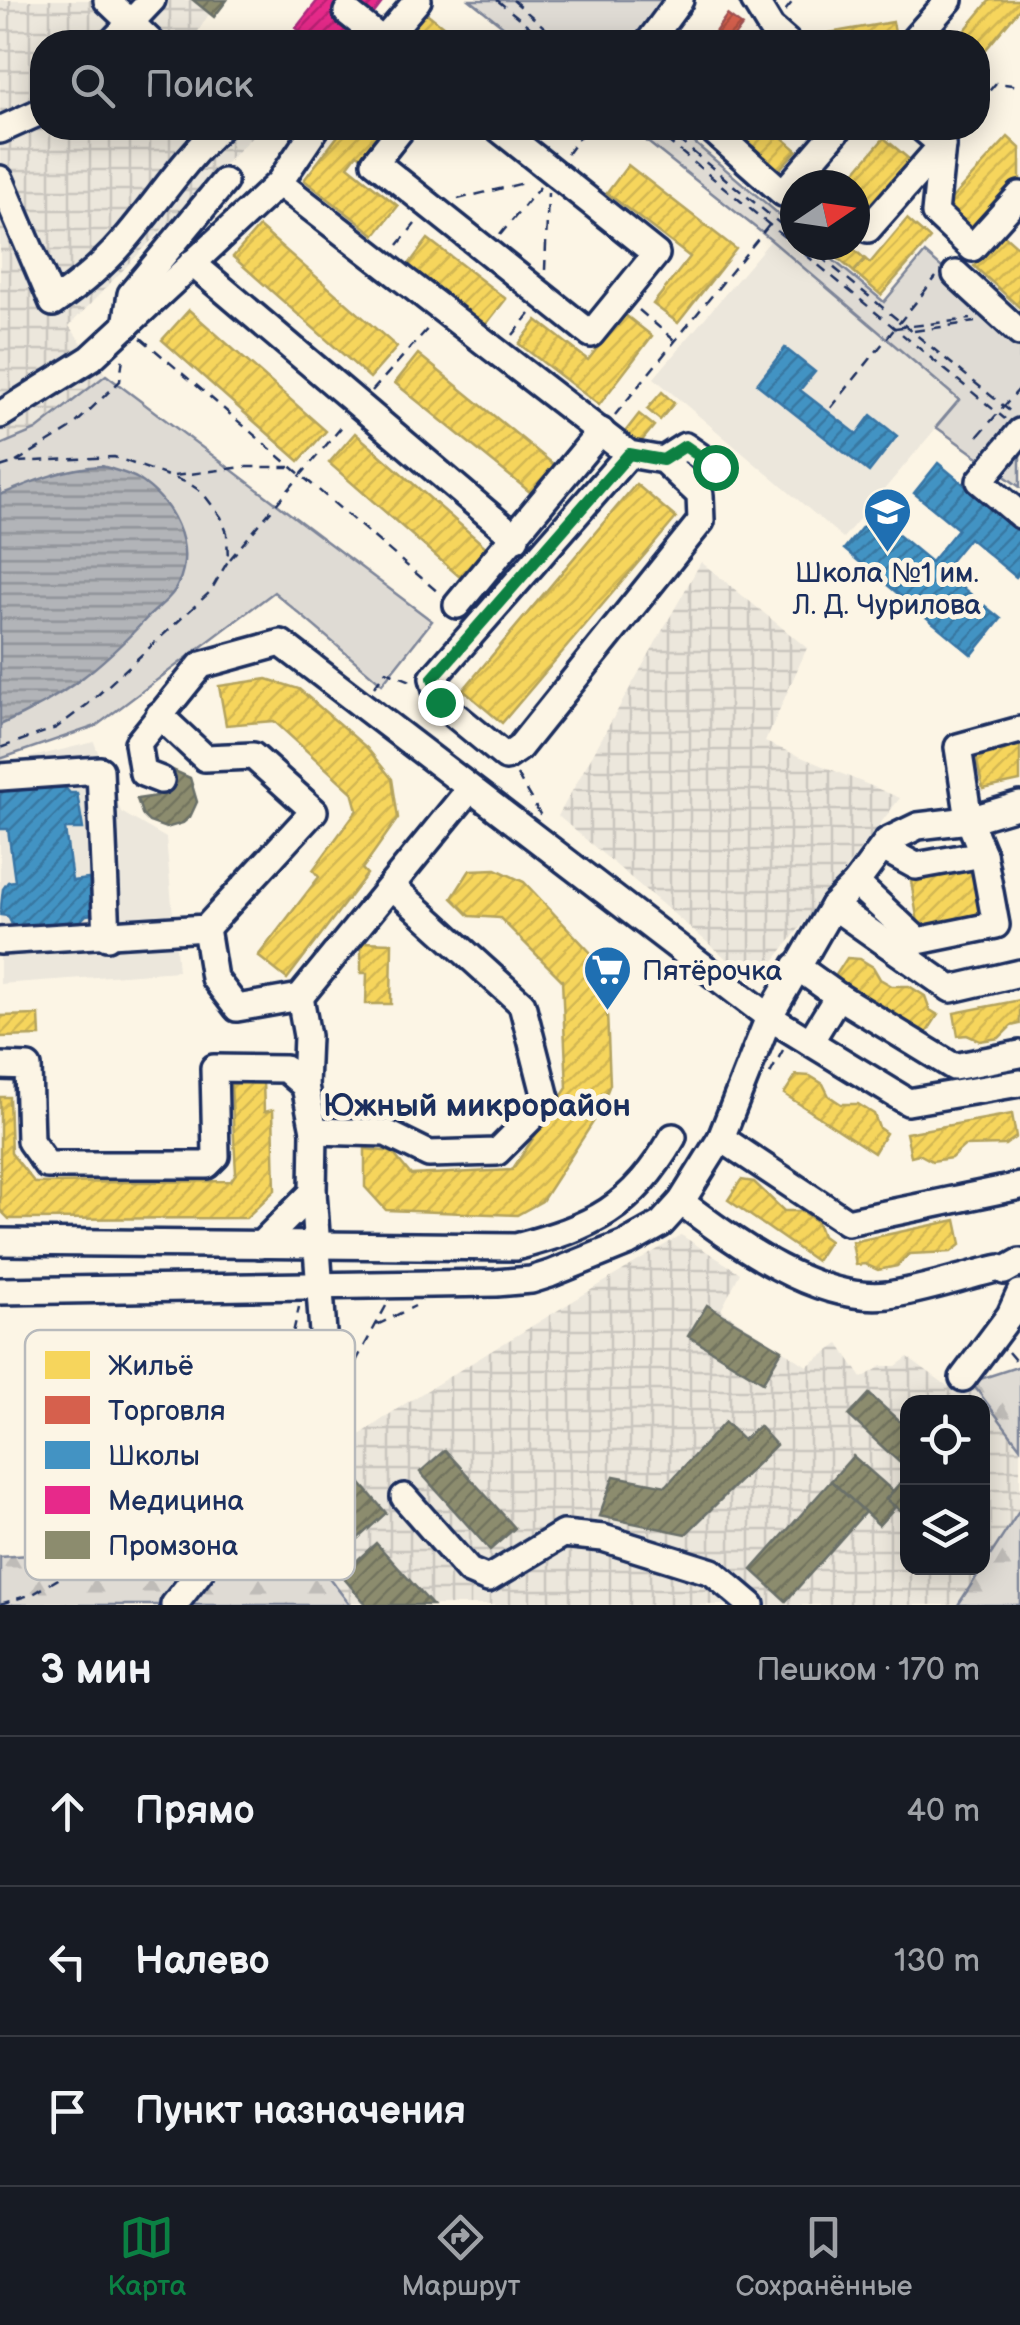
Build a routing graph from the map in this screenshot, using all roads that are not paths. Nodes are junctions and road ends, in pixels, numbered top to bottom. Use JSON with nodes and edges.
{"nodes":[{"id":1,"x":108,"y":0,"type":"edge"},
{"id":2,"x":152,"y":0,"type":"edge"},
{"id":3,"x":418,"y":0,"type":"edge"},
{"id":4,"x":680,"y":0,"type":"edge"},
{"id":5,"x":754,"y":0,"type":"edge"},
{"id":6,"x":949,"y":0,"type":"edge"},
{"id":7,"x":346,"y":12,"type":"dead end"},
{"id":8,"x":130,"y":23,"type":"junction"},
{"id":9,"x":123,"y":30,"type":"edge"},
{"id":10,"x":137,"y":30,"type":"edge"},
{"id":11,"x":368,"y":30,"type":"edge"},
{"id":12,"x":393,"y":30,"type":"edge"},
{"id":13,"x":652,"y":30,"type":"edge"},
{"id":14,"x":773,"y":30,"type":"edge"},
{"id":15,"x":923,"y":30,"type":"edge"},
{"id":16,"x":30,"y":116,"type":"edge"},
{"id":17,"x":0,"y":130,"type":"edge"},
{"id":18,"x":206,"y":140,"type":"edge"},
{"id":19,"x":306,"y":140,"type":"edge"},
{"id":20,"x":392,"y":140,"type":"edge"},
{"id":21,"x":509,"y":140,"type":"edge"},
{"id":22,"x":724,"y":140,"type":"edge"},
{"id":23,"x":829,"y":140,"type":"edge"},
{"id":24,"x":929,"y":140,"type":"edge"},
{"id":25,"x":932,"y":140,"type":"edge"},
{"id":26,"x":0,"y":179,"type":"edge"},
{"id":27,"x":224,"y":182,"type":"dead end"},
{"id":28,"x":279,"y":182,"type":"junction"},
{"id":29,"x":1020,"y":194,"type":"edge"},
{"id":30,"x":870,"y":226,"type":"edge"},
{"id":31,"x":192,"y":264,"type":"junction"},
{"id":32,"x":949,"y":273,"type":"road end"},
{"id":33,"x":126,"y":326,"type":"junction"},
{"id":34,"x":1020,"y":333,"type":"edge"},
{"id":35,"x":0,"y":415,"type":"edge"},
{"id":36,"x":1014,"y":427,"type":"edge"},
{"id":37,"x":601,"y":431,"type":"junction"},
{"id":38,"x":629,"y":454,"type":"junction"},
{"id":39,"x":663,"y":460,"type":"junction"},
{"id":40,"x":715,"y":467,"type":"dead end"},
{"id":41,"x":1020,"y":515,"type":"edge"},
{"id":42,"x":516,"y":538,"type":"junction"},
{"id":43,"x":457,"y":604,"type":"road end"},
{"id":44,"x":160,"y":715,"type":"junction"},
{"id":45,"x":1020,"y":730,"type":"edge"},
{"id":46,"x":0,"y":778,"type":"edge"},
{"id":47,"x":161,"y":780,"type":"dead end"},
{"id":48,"x":470,"y":789,"type":"junction"},
{"id":49,"x":1020,"y":806,"type":"edge"},
{"id":50,"x":969,"y":820,"type":"junction"},
{"id":51,"x":882,"y":848,"type":"junction"},
{"id":52,"x":983,"y":854,"type":"junction"},
{"id":53,"x":856,"y":883,"type":"junction"},
{"id":54,"x":393,"y":887,"type":"junction"},
{"id":55,"x":832,"y":906,"type":"junction"},
{"id":56,"x":206,"y":928,"type":"junction"},
{"id":57,"x":107,"y":937,"type":"junction"},
{"id":58,"x":0,"y":941,"type":"edge"},
{"id":59,"x":796,"y":966,"type":"junction"},
{"id":60,"x":1020,"y":973,"type":"edge"},
{"id":61,"x":838,"y":996,"type":"junction"},
{"id":62,"x":300,"y":997,"type":"junction"},
{"id":63,"x":768,"y":1017,"type":"junction"},
{"id":64,"x":810,"y":1042,"type":"junction"},
{"id":65,"x":1019,"y":1061,"type":"edge"},
{"id":66,"x":0,"y":1066,"type":"edge"},
{"id":67,"x":1020,"y":1083,"type":"edge"},
{"id":68,"x":305,"y":1086,"type":"junction"},
{"id":69,"x":314,"y":1131,"type":"junction"},
{"id":70,"x":673,"y":1137,"type":"dead end"},
{"id":71,"x":721,"y":1138,"type":"junction"},
{"id":72,"x":1020,"y":1186,"type":"edge"},
{"id":73,"x":312,"y":1192,"type":"junction"},
{"id":74,"x":681,"y":1202,"type":"junction"},
{"id":75,"x":0,"y":1242,"type":"edge"},
{"id":76,"x":316,"y":1243,"type":"junction"},
{"id":77,"x":260,"y":1245,"type":"junction"},
{"id":78,"x":1012,"y":1266,"type":"edge"},
{"id":79,"x":311,"y":1286,"type":"junction"},
{"id":80,"x":0,"y":1290,"type":"edge"},
{"id":81,"x":1020,"y":1292,"type":"edge"},
{"id":82,"x":320,"y":1330,"type":"edge"},
{"id":83,"x":962,"y":1378,"type":"dead end"},
{"id":84,"x":404,"y":1496,"type":"dead end"},
{"id":85,"x":193,"y":1580,"type":"edge"},
{"id":86,"x":174,"y":1605,"type":"edge"},
{"id":87,"x":751,"y":1605,"type":"edge"}],
"edges":[{"from":1,"to":8,"type":"street"},
{"from":2,"to":8,"type":"street"},
{"from":3,"to":12,"type":"street"},
{"from":4,"to":13,"type":"street"},
{"from":5,"to":14,"type":"street"},
{"from":6,"to":15,"type":"street"},
{"from":7,"to":11,"type":"street"},
{"from":8,"to":9,"type":"street"},
{"from":8,"to":10,"type":"street"},
{"from":16,"to":17,"type":"street"},
{"from":18,"to":26,"type":"street"},
{"from":19,"to":28,"type":"street"},
{"from":20,"to":21,"type":"street"},
{"from":22,"to":23,"type":"street"},
{"from":24,"to":30,"type":"street"},
{"from":25,"to":29,"type":"street"},
{"from":27,"to":33,"type":"street"},
{"from":28,"to":31,"type":"street"},
{"from":28,"to":37,"type":"street"},
{"from":31,"to":33,"type":"street"},
{"from":31,"to":42,"type":"street"},
{"from":32,"to":34,"type":"street"},
{"from":33,"to":35,"type":"street"},
{"from":36,"to":41,"type":"street"},
{"from":37,"to":38,"type":"street"},
{"from":37,"to":42,"type":"street"},
{"from":38,"to":39,"type":"street"},
{"from":38,"to":39,"type":"street"},
{"from":39,"to":40,"type":"street"},
{"from":42,"to":43,"type":"street"},
{"from":44,"to":47,"type":"street"},
{"from":44,"to":48,"type":"street"},
{"from":44,"to":56,"type":"street"},
{"from":45,"to":50,"type":"street"},
{"from":46,"to":57,"type":"street"},
{"from":48,"to":54,"type":"street"},
{"from":48,"to":63,"type":"street"},
{"from":49,"to":50,"type":"street"},
{"from":50,"to":51,"type":"street"},
{"from":50,"to":52,"type":"street"},
{"from":51,"to":52,"type":"street"},
{"from":51,"to":53,"type":"street"},
{"from":52,"to":53,"type":"street"},
{"from":53,"to":55,"type":"street"},
{"from":54,"to":62,"type":"street"},
{"from":54,"to":69,"type":"street"},
{"from":55,"to":59,"type":"street"},
{"from":55,"to":60,"type":"street"},
{"from":56,"to":57,"type":"street"},
{"from":56,"to":62,"type":"street"},
{"from":57,"to":58,"type":"street"},
{"from":59,"to":61,"type":"street"},
{"from":59,"to":63,"type":"street"},
{"from":61,"to":64,"type":"street"},
{"from":61,"to":65,"type":"street"},
{"from":62,"to":68,"type":"street"},
{"from":63,"to":64,"type":"street"},
{"from":63,"to":71,"type":"street"},
{"from":64,"to":67,"type":"street"},
{"from":66,"to":68,"type":"street"},
{"from":68,"to":69,"type":"street"},
{"from":69,"to":73,"type":"street"},
{"from":70,"to":76,"type":"street"},
{"from":71,"to":72,"type":"street"},
{"from":71,"to":74,"type":"street"},
{"from":73,"to":76,"type":"street"},
{"from":73,"to":77,"type":"street"},
{"from":74,"to":78,"type":"street"},
{"from":74,"to":79,"type":"street"},
{"from":75,"to":77,"type":"street"},
{"from":76,"to":77,"type":"street"},
{"from":76,"to":79,"type":"street"},
{"from":79,"to":80,"type":"street"},
{"from":79,"to":82,"type":"street"},
{"from":81,"to":83,"type":"street"},
{"from":84,"to":87,"type":"street"},
{"from":85,"to":86,"type":"street"}]}
